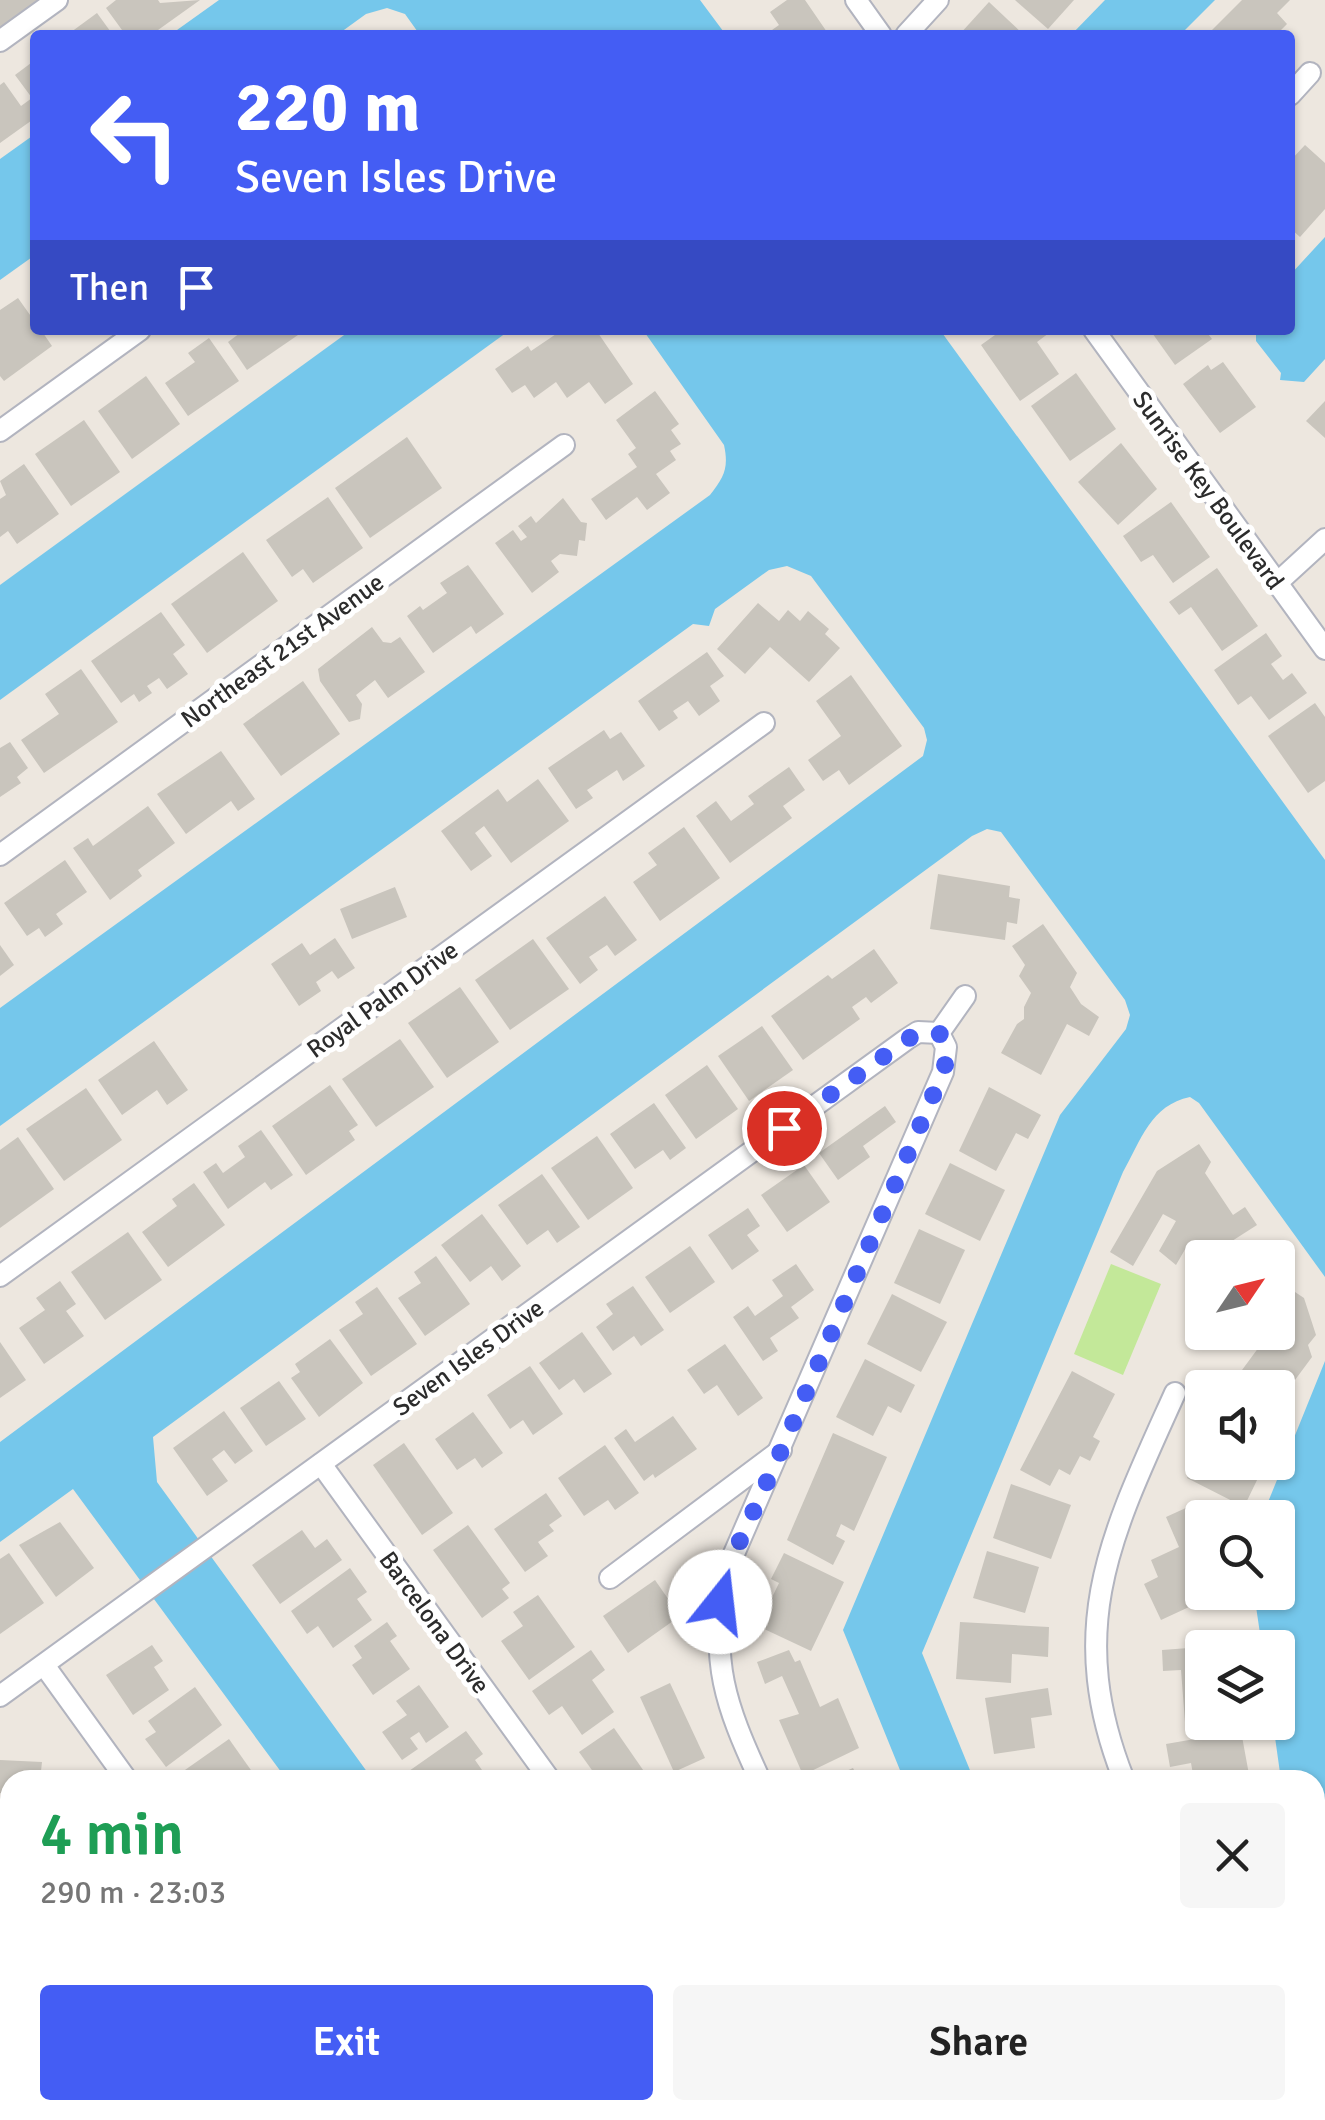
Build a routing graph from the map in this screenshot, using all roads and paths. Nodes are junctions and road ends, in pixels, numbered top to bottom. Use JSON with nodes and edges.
{"nodes":[{"id":1,"x":57,"y":0,"type":"edge"},
{"id":2,"x":856,"y":0,"type":"edge"},
{"id":3,"x":938,"y":0,"type":"edge"},
{"id":4,"x":877,"y":30,"type":"edge"},
{"id":5,"x":911,"y":30,"type":"edge"},
{"id":6,"x":0,"y":42,"type":"edge"},
{"id":7,"x":1310,"y":73,"type":"dead end"},
{"id":8,"x":1295,"y":90,"type":"edge"},
{"id":9,"x":133,"y":335,"type":"edge"},
{"id":10,"x":1098,"y":335,"type":"edge"},
{"id":11,"x":0,"y":432,"type":"edge"},
{"id":12,"x":564,"y":445,"type":"dead end"},
{"id":13,"x":1325,"y":539,"type":"edge"},
{"id":14,"x":1277,"y":584,"type":"junction"},
{"id":15,"x":1325,"y":649,"type":"edge"},
{"id":16,"x":764,"y":723,"type":"dead end"},
{"id":17,"x":0,"y":854,"type":"edge"},
{"id":18,"x":964,"y":996,"type":"dead end"},
{"id":19,"x":939,"y":1033,"type":"junction"},
{"id":20,"x":0,"y":1276,"type":"edge"},
{"id":21,"x":1175,"y":1393,"type":"dead end"},
{"id":22,"x":782,"y":1449,"type":"junction"},
{"id":23,"x":321,"y":1464,"type":"junction"},
{"id":24,"x":610,"y":1578,"type":"dead end"},
{"id":25,"x":44,"y":1664,"type":"junction"},
{"id":26,"x":0,"y":1696,"type":"edge"},
{"id":27,"x":120,"y":1770,"type":"edge"},
{"id":28,"x":543,"y":1770,"type":"edge"},
{"id":29,"x":756,"y":1770,"type":"edge"},
{"id":30,"x":1120,"y":1770,"type":"edge"}],
"edges":[{"from":1,"to":6,"type":"street"},
{"from":2,"to":4,"type":"street"},
{"from":3,"to":5,"type":"street"},
{"from":7,"to":8,"type":"street"},
{"from":9,"to":11,"type":"street"},
{"from":10,"to":14,"type":"street","name":"Sunrise Key Boulevard"},
{"from":12,"to":17,"type":"street","name":"Northeast 21st Avenue"},
{"from":13,"to":14,"type":"street"},
{"from":14,"to":15,"type":"street","name":"Sunrise Key Boulevard"},
{"from":16,"to":20,"type":"street","name":"Royal Palm Drive"},
{"from":18,"to":19,"type":"street"},
{"from":19,"to":22,"type":"street"},
{"from":19,"to":23,"type":"street","name":"Seven Isles Drive"},
{"from":21,"to":30,"type":"street"},
{"from":22,"to":24,"type":"street"},
{"from":22,"to":29,"type":"street"},
{"from":23,"to":25,"type":"street","name":"Seven Isles Drive"},
{"from":23,"to":28,"type":"street","name":"Barcelona Drive"},
{"from":25,"to":26,"type":"street","name":"Seven Isles Drive"},
{"from":25,"to":27,"type":"street"}]}
